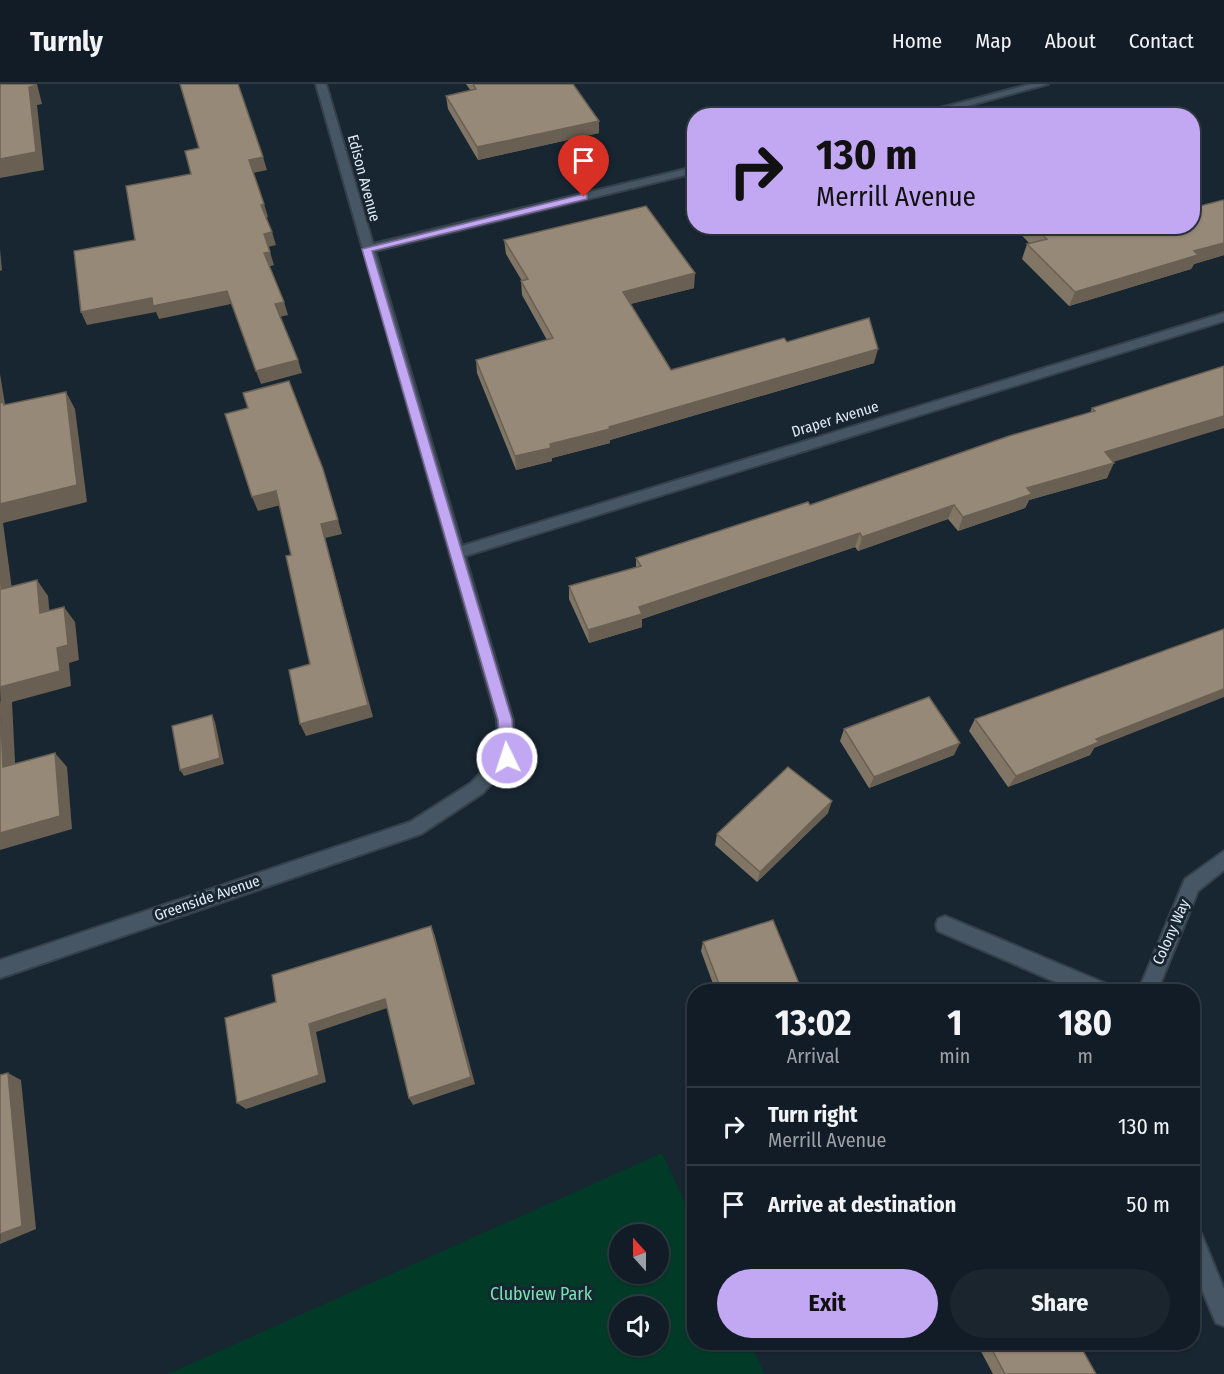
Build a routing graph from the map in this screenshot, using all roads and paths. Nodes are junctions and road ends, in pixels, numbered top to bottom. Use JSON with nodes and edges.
{"nodes":[{"id":1,"x":321,"y":84,"type":"edge"},
{"id":2,"x":1043,"y":84,"type":"edge"},
{"id":3,"x":947,"y":108,"type":"edge"},
{"id":4,"x":687,"y":172,"type":"edge"},
{"id":5,"x":367,"y":249,"type":"junction"},
{"id":6,"x":1224,"y":317,"type":"edge"},
{"id":7,"x":457,"y":553,"type":"junction"},
{"id":8,"x":415,"y":828,"type":"joint"},
{"id":9,"x":1224,"y":859,"type":"edge"},
{"id":10,"x":945,"y":925,"type":"dead end"},
{"id":11,"x":0,"y":969,"type":"edge"},
{"id":12,"x":1083,"y":984,"type":"edge"},
{"id":13,"x":1149,"y":984,"type":"edge"},
{"id":14,"x":1200,"y":1258,"type":"edge"},
{"id":15,"x":1224,"y":1315,"type":"edge"}],
"edges":[{"from":1,"to":5,"type":"street","name":"Edison Avenue"},
{"from":2,"to":3,"type":"street"},
{"from":4,"to":5,"type":"street"},
{"from":5,"to":7,"type":"street","name":"Edison Avenue"},
{"from":6,"to":7,"type":"street","name":"Draper Avenue"},
{"from":7,"to":8,"type":"street","name":"Edison Avenue"},
{"from":8,"to":11,"type":"street","name":"Greenside Avenue"},
{"from":9,"to":13,"type":"street","name":"Colony Way"},
{"from":10,"to":12,"type":"street"},
{"from":14,"to":15,"type":"street"}]}
